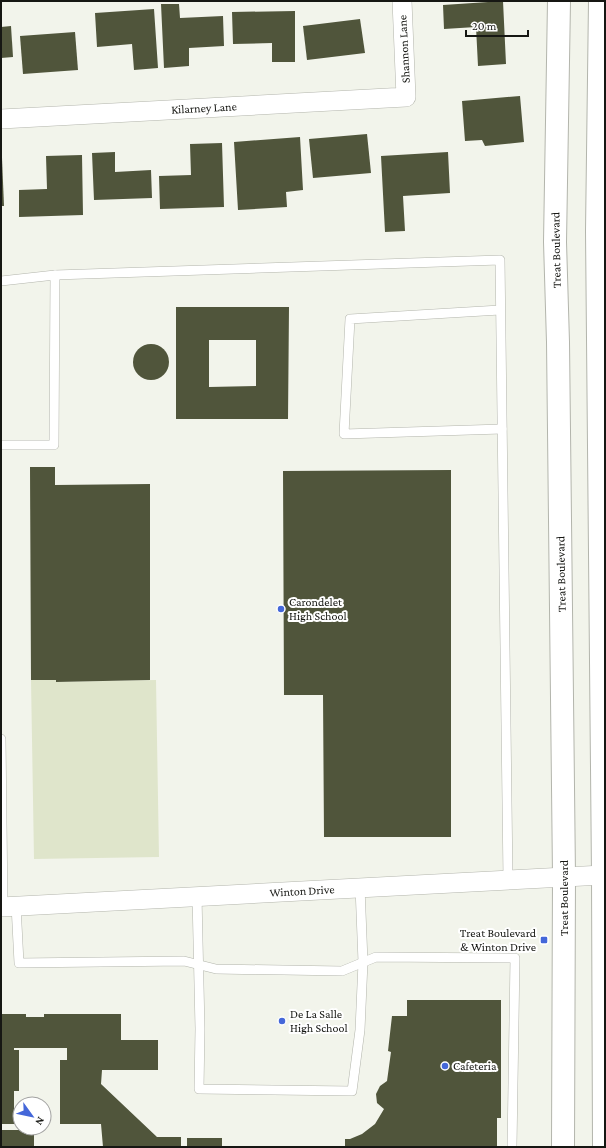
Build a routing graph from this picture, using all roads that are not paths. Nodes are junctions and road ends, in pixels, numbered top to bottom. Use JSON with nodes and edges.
{"nodes":[{"id":1,"x":402,"y":1,"type":"edge"},
{"id":2,"x":559,"y":1,"type":"edge"},
{"id":3,"x":600,"y":1,"type":"edge"},
{"id":4,"x":406,"y":97,"type":"joint"},
{"id":5,"x":1,"y":119,"type":"edge"},
{"id":6,"x":55,"y":275,"type":"junction"},
{"id":7,"x":1,"y":281,"type":"edge"},
{"id":8,"x":500,"y":310,"type":"junction"},
{"id":9,"x":502,"y":429,"type":"junction"},
{"id":10,"x":1,"y":445,"type":"edge"},
{"id":11,"x":1,"y":739,"type":"edge"},
{"id":12,"x":603,"y":875,"type":"junction"},
{"id":13,"x":564,"y":876,"type":"junction"},
{"id":14,"x":508,"y":880,"type":"junction"},
{"id":15,"x":360,"y":887,"type":"junction"},
{"id":16,"x":197,"y":896,"type":"junction"},
{"id":17,"x":6,"y":906,"type":"edge"},
{"id":18,"x":363,"y":962,"type":"junction"},
{"id":19,"x":198,"y":965,"type":"junction"},
{"id":20,"x":512,"y":1147,"type":"edge"},
{"id":21,"x":563,"y":1147,"type":"edge"},
{"id":22,"x":604,"y":1147,"type":"edge"}],
"edges":[{"from":1,"to":4,"type":"street","name":"Shannon Lane"},
{"from":2,"to":13,"type":"main road","name":"Treat Boulevard"},
{"from":3,"to":12,"type":"main road"},
{"from":4,"to":5,"type":"street","name":"Kilarney Lane"},
{"from":6,"to":7,"type":"lane"},
{"from":6,"to":8,"type":"lane"},
{"from":6,"to":10,"type":"lane"},
{"from":8,"to":9,"type":"lane"},
{"from":8,"to":9,"type":"lane"},
{"from":9,"to":14,"type":"lane"},
{"from":11,"to":17,"type":"lane"},
{"from":12,"to":13,"type":"street","name":"Winton Drive"},
{"from":12,"to":22,"type":"main road"},
{"from":13,"to":14,"type":"street","name":"Winton Drive"},
{"from":13,"to":21,"type":"main road","name":"Treat Boulevard"},
{"from":14,"to":15,"type":"street","name":"Winton Drive"},
{"from":15,"to":16,"type":"street","name":"Winton Drive"},
{"from":15,"to":18,"type":"lane"},
{"from":16,"to":17,"type":"street","name":"Winton Drive"},
{"from":16,"to":19,"type":"lane"},
{"from":17,"to":19,"type":"lane"},
{"from":18,"to":19,"type":"lane"},
{"from":18,"to":19,"type":"lane"},
{"from":18,"to":20,"type":"lane"}]}
